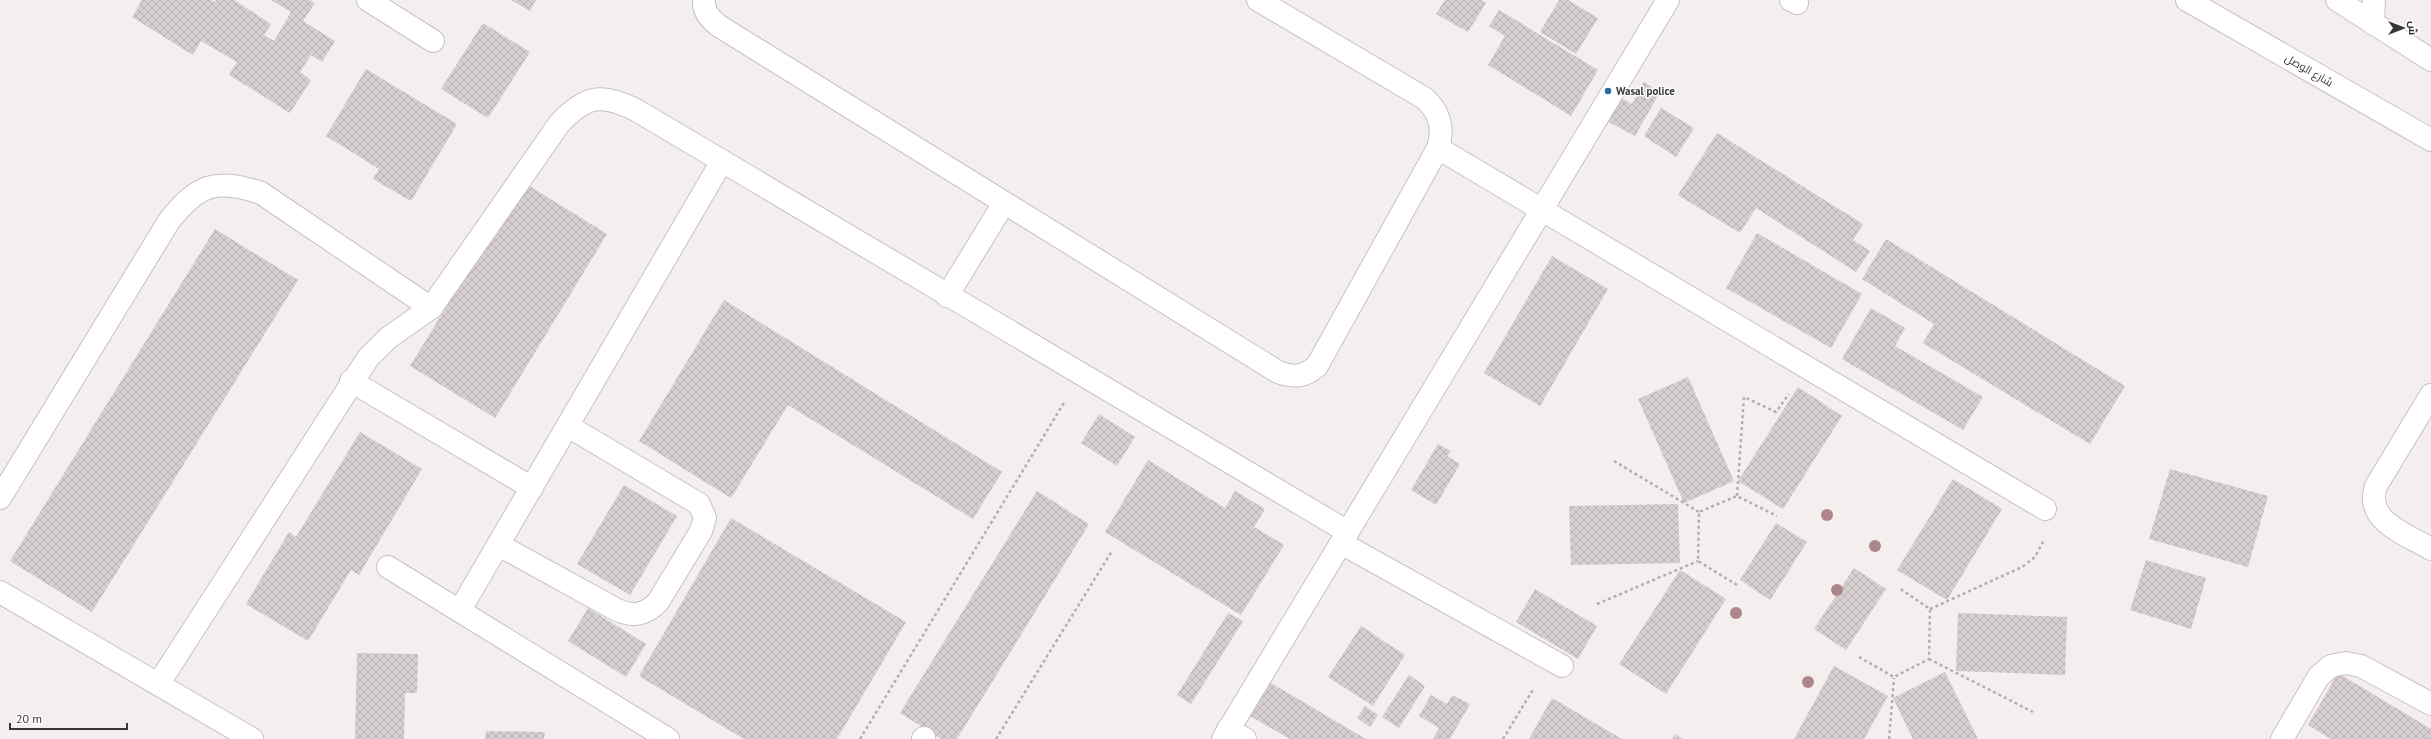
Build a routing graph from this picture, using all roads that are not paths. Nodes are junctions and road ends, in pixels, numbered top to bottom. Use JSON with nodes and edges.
{"nodes":[{"id":1,"x":368,"y":0,"type":"edge"},
{"id":2,"x":704,"y":0,"type":"edge"},
{"id":3,"x":1258,"y":0,"type":"edge"},
{"id":4,"x":1668,"y":0,"type":"edge"},
{"id":5,"x":2187,"y":0,"type":"edge"},
{"id":6,"x":2337,"y":0,"type":"edge"},
{"id":7,"x":2374,"y":0,"type":"edge"},
{"id":8,"x":2373,"y":24,"type":"junction"},
{"id":9,"x":433,"y":41,"type":"dead end"},
{"id":10,"x":2431,"y":60,"type":"edge"},
{"id":11,"x":2431,"y":140,"type":"edge"},
{"id":12,"x":1438,"y":148,"type":"junction"},
{"id":13,"x":722,"y":161,"type":"junction"},
{"id":14,"x":1004,"y":203,"type":"junction"},
{"id":15,"x":1543,"y":209,"type":"junction"},
{"id":16,"x":947,"y":296,"type":"junction"},
{"id":17,"x":431,"y":308,"type":"junction"},
{"id":18,"x":351,"y":382,"type":"junction"},
{"id":19,"x":2431,"y":395,"type":"edge"},
{"id":20,"x":568,"y":426,"type":"junction"},
{"id":21,"x":532,"y":488,"type":"junction"},
{"id":22,"x":0,"y":498,"type":"edge"},
{"id":23,"x":2045,"y":509,"type":"road end"},
{"id":24,"x":1344,"y":537,"type":"junction"},
{"id":25,"x":499,"y":545,"type":"junction"},
{"id":26,"x":2431,"y":549,"type":"edge"},
{"id":27,"x":388,"y":567,"type":"dead end"},
{"id":28,"x":0,"y":592,"type":"edge"},
{"id":29,"x":460,"y":610,"type":"junction"},
{"id":30,"x":1556,"y":663,"type":"road end"},
{"id":31,"x":159,"y":683,"type":"junction"},
{"id":32,"x":2431,"y":704,"type":"edge"},
{"id":33,"x":1232,"y":736,"type":"edge"},
{"id":34,"x":252,"y":739,"type":"edge"},
{"id":35,"x":668,"y":739,"type":"edge"},
{"id":36,"x":2282,"y":739,"type":"edge"}],
"edges":[{"from":1,"to":9,"type":"main road"},
{"from":2,"to":14,"type":"main road"},
{"from":3,"to":12,"type":"main road"},
{"from":4,"to":15,"type":"main road"},
{"from":5,"to":11,"type":"main road","name":"شارع الوصل"},
{"from":6,"to":8,"type":"main road"},
{"from":7,"to":8,"type":"main road"},
{"from":8,"to":10,"type":"main road"},
{"from":12,"to":14,"type":"main road"},
{"from":12,"to":15,"type":"main road"},
{"from":13,"to":16,"type":"main road"},
{"from":13,"to":17,"type":"main road"},
{"from":13,"to":20,"type":"main road"},
{"from":14,"to":16,"type":"main road"},
{"from":15,"to":23,"type":"main road"},
{"from":15,"to":24,"type":"main road"},
{"from":16,"to":24,"type":"main road"},
{"from":17,"to":18,"type":"main road"},
{"from":17,"to":22,"type":"main road"},
{"from":18,"to":21,"type":"main road"},
{"from":18,"to":31,"type":"main road"},
{"from":19,"to":26,"type":"main road"},
{"from":20,"to":21,"type":"main road"},
{"from":20,"to":25,"type":"main road"},
{"from":21,"to":25,"type":"main road"},
{"from":24,"to":30,"type":"main road"},
{"from":24,"to":33,"type":"main road"},
{"from":25,"to":29,"type":"main road"},
{"from":27,"to":29,"type":"main road"},
{"from":28,"to":31,"type":"main road"},
{"from":29,"to":35,"type":"main road"},
{"from":31,"to":34,"type":"main road"},
{"from":32,"to":36,"type":"main road"}]}
